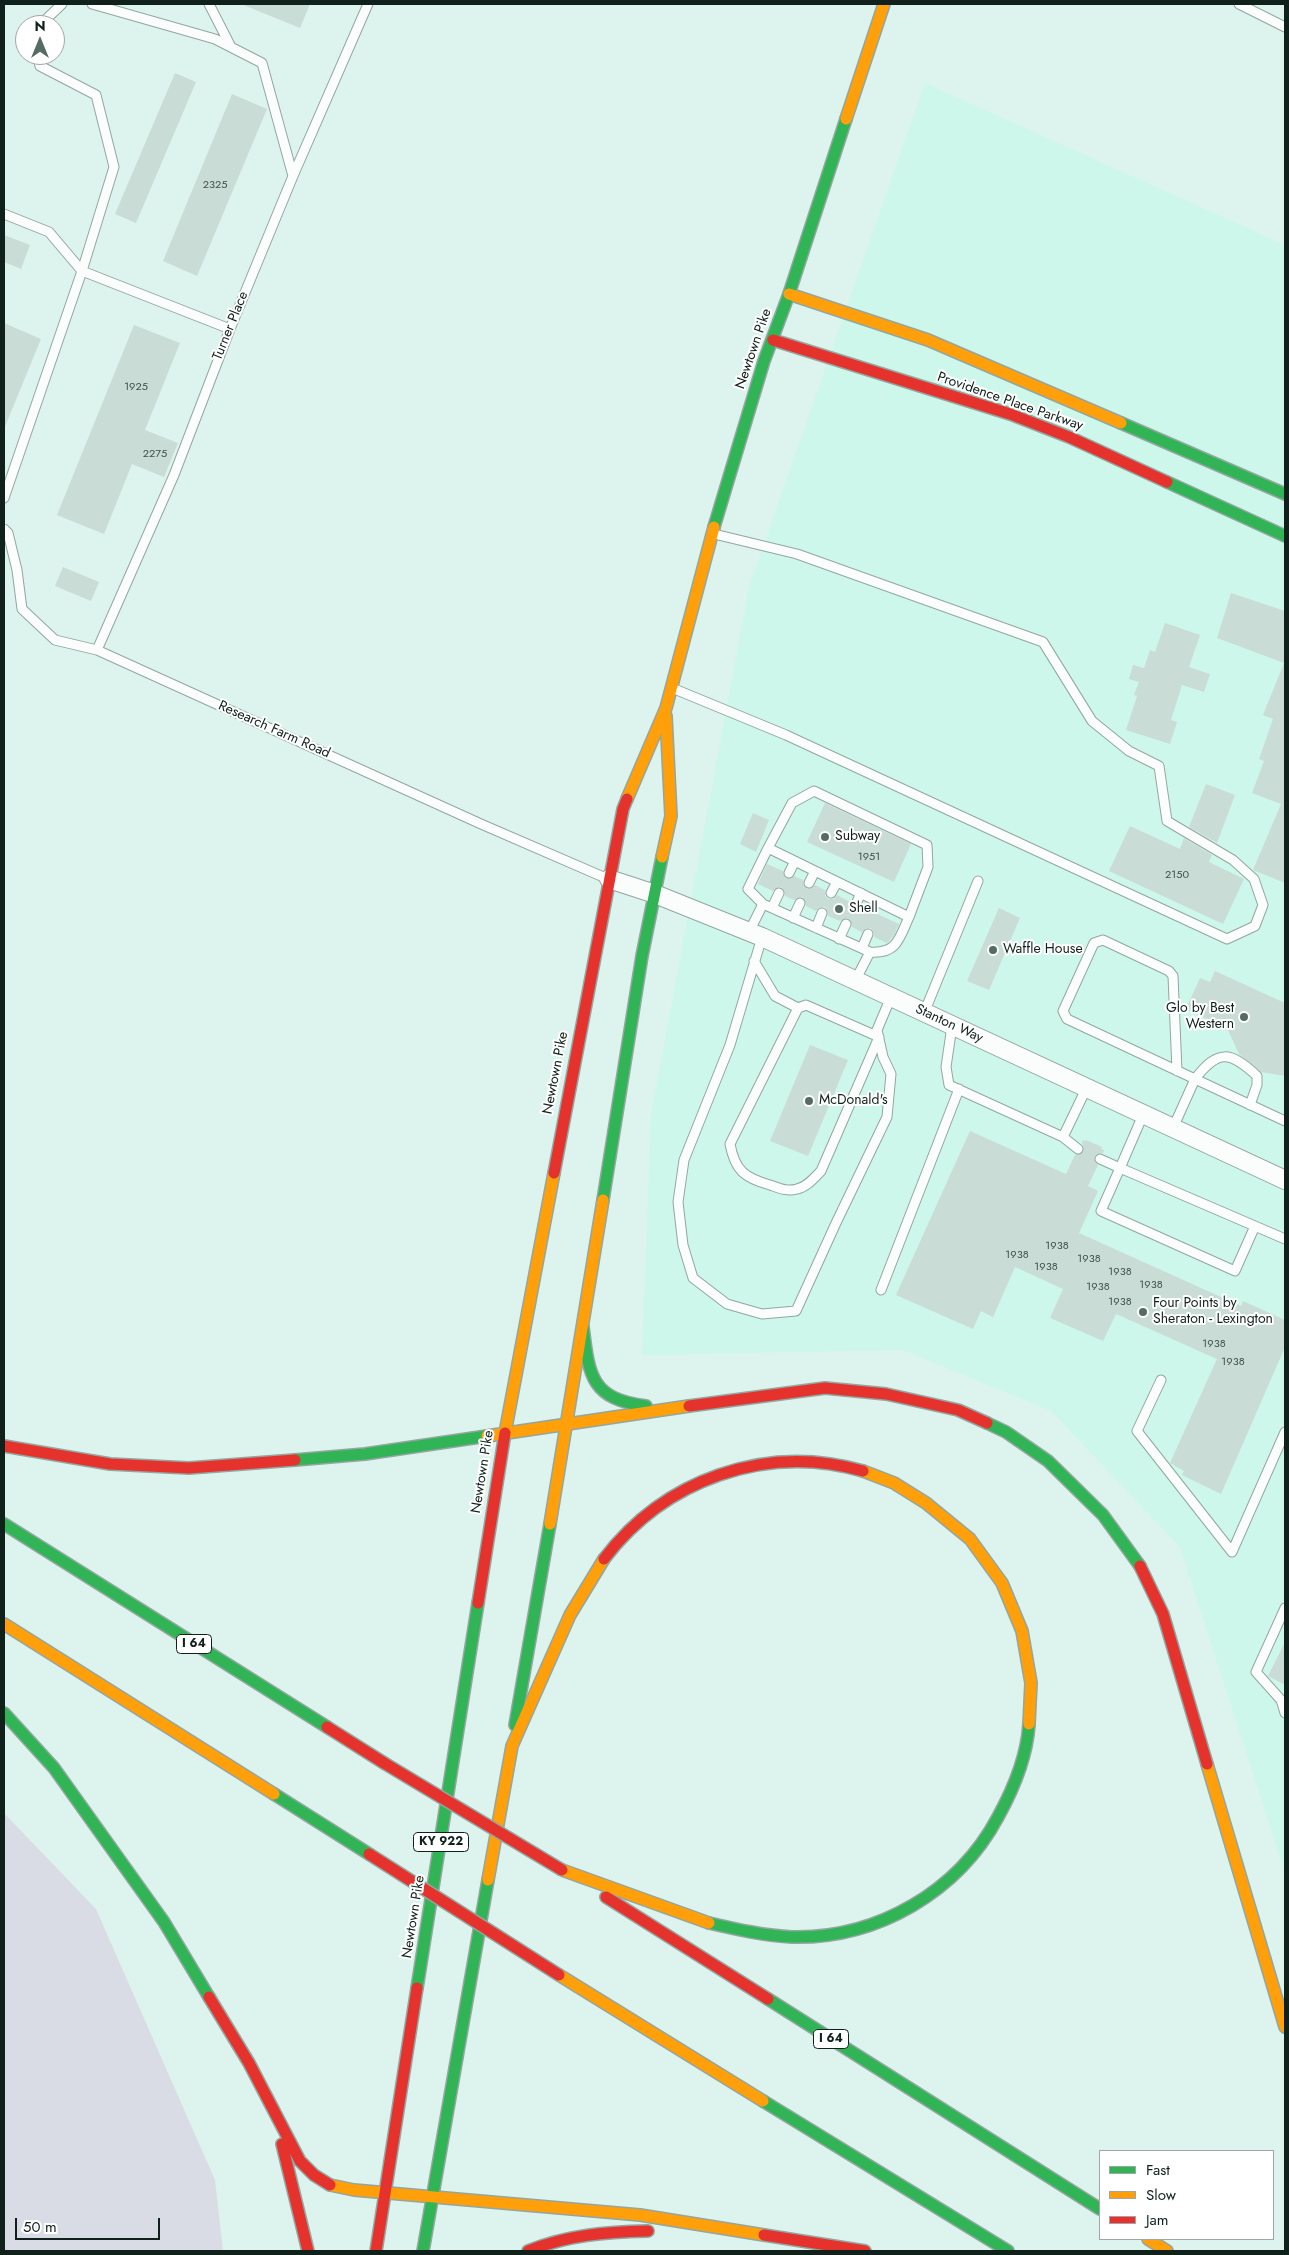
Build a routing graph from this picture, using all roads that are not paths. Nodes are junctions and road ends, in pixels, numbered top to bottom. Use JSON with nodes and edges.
{"nodes":[{"id":1,"x":62,"y":4,"type":"edge"},
{"id":2,"x":92,"y":4,"type":"edge"},
{"id":3,"x":209,"y":4,"type":"edge"},
{"id":4,"x":368,"y":4,"type":"edge"},
{"id":5,"x":884,"y":4,"type":"edge"},
{"id":6,"x":1240,"y":4,"type":"edge"},
{"id":7,"x":50,"y":15,"type":"edge"},
{"id":8,"x":1285,"y":27,"type":"edge"},
{"id":9,"x":231,"y":47,"type":"junction"},
{"id":10,"x":40,"y":65,"type":"edge"},
{"id":11,"x":293,"y":176,"type":"junction"},
{"id":12,"x":4,"y":214,"type":"edge"},
{"id":13,"x":82,"y":271,"type":"junction"},
{"id":14,"x":789,"y":294,"type":"junction"},
{"id":15,"x":230,"y":328,"type":"junction"},
{"id":16,"x":772,"y":340,"type":"junction"},
{"id":17,"x":1285,"y":494,"type":"edge"},
{"id":18,"x":4,"y":498,"type":"edge"},
{"id":19,"x":4,"y":529,"type":"edge"},
{"id":20,"x":712,"y":533,"type":"junction"},
{"id":21,"x":1285,"y":536,"type":"edge"},
{"id":22,"x":98,"y":650,"type":"junction"},
{"id":23,"x":671,"y":688,"type":"junction"},
{"id":24,"x":666,"y":708,"type":"junction"},
{"id":25,"x":768,"y":848,"type":"junction"},
{"id":26,"x":795,"y":861,"type":"junction"},
{"id":27,"x":815,"y":871,"type":"junction"},
{"id":28,"x":789,"y":874,"type":"dead end"},
{"id":29,"x":609,"y":879,"type":"junction"},
{"id":30,"x":978,"y":881,"type":"dead end"},
{"id":31,"x":837,"y":882,"type":"junction"},
{"id":32,"x":809,"y":883,"type":"dead end"},
{"id":33,"x":831,"y":893,"type":"dead end"},
{"id":34,"x":655,"y":894,"type":"junction"},
{"id":35,"x":779,"y":894,"type":"dead end"},
{"id":36,"x":861,"y":894,"type":"junction"},
{"id":37,"x":800,"y":903,"type":"dead end"},
{"id":38,"x":762,"y":904,"type":"junction"},
{"id":39,"x":856,"y":904,"type":"dead end"},
{"id":40,"x":883,"y":904,"type":"junction"},
{"id":41,"x":772,"y":908,"type":"junction"},
{"id":42,"x":822,"y":913,"type":"dead end"},
{"id":43,"x":878,"y":914,"type":"dead end"},
{"id":44,"x":910,"y":917,"type":"junction"},
{"id":45,"x":793,"y":918,"type":"junction"},
{"id":46,"x":846,"y":924,"type":"dead end"},
{"id":47,"x":816,"y":928,"type":"junction"},
{"id":48,"x":756,"y":934,"type":"junction"},
{"id":49,"x":868,"y":934,"type":"dead end"},
{"id":50,"x":839,"y":939,"type":"junction"},
{"id":51,"x":866,"y":950,"type":"junction"},
{"id":52,"x":754,"y":961,"type":"junction"},
{"id":53,"x":855,"y":981,"type":"junction"},
{"id":54,"x":891,"y":997,"type":"junction"},
{"id":55,"x":798,"y":1008,"type":"junction"},
{"id":56,"x":924,"y":1013,"type":"junction"},
{"id":57,"x":952,"y":1026,"type":"junction"},
{"id":58,"x":879,"y":1037,"type":"junction"},
{"id":59,"x":1177,"y":1071,"type":"junction"},
{"id":60,"x":1196,"y":1080,"type":"junction"},
{"id":61,"x":960,"y":1089,"type":"junction"},
{"id":62,"x":1086,"y":1089,"type":"junction"},
{"id":63,"x":1250,"y":1105,"type":"junction"},
{"id":64,"x":1143,"y":1115,"type":"junction"},
{"id":65,"x":1285,"y":1121,"type":"edge"},
{"id":66,"x":1173,"y":1128,"type":"junction"},
{"id":67,"x":1063,"y":1137,"type":"junction"},
{"id":68,"x":1078,"y":1148,"type":"dead end"},
{"id":69,"x":1100,"y":1159,"type":"dead end"},
{"id":70,"x":1120,"y":1168,"type":"junction"},
{"id":71,"x":1285,"y":1180,"type":"edge"},
{"id":72,"x":1255,"y":1226,"type":"junction"},
{"id":73,"x":1285,"y":1239,"type":"edge"},
{"id":74,"x":881,"y":1290,"type":"dead end"},
{"id":75,"x":583,"y":1327,"type":"junction"},
{"id":76,"x":1161,"y":1380,"type":"dead end"},
{"id":77,"x":668,"y":1408,"type":"junction"},
{"id":78,"x":567,"y":1424,"type":"junction"},
{"id":79,"x":1285,"y":1432,"type":"edge"},
{"id":80,"x":505,"y":1433,"type":"junction"},
{"id":81,"x":4,"y":1446,"type":"edge"},
{"id":82,"x":4,"y":1524,"type":"edge"},
{"id":83,"x":1285,"y":1608,"type":"edge"},
{"id":84,"x":4,"y":1624,"type":"edge"},
{"id":85,"x":4,"y":1713,"type":"edge"},
{"id":86,"x":1285,"y":1713,"type":"edge"},
{"id":87,"x":512,"y":1746,"type":"junction"},
{"id":88,"x":562,"y":1870,"type":"junction"},
{"id":89,"x":1285,"y":2027,"type":"edge"},
{"id":90,"x":274,"y":2116,"type":"junction"},
{"id":91,"x":386,"y":2192,"type":"junction"},
{"id":92,"x":432,"y":2196,"type":"junction"},
{"id":93,"x":1099,"y":2208,"type":"edge"},
{"id":94,"x":715,"y":2228,"type":"junction"},
{"id":95,"x":1150,"y":2240,"type":"edge"},
{"id":96,"x":308,"y":2251,"type":"edge"},
{"id":97,"x":376,"y":2251,"type":"edge"},
{"id":98,"x":423,"y":2251,"type":"edge"},
{"id":99,"x":528,"y":2251,"type":"edge"},
{"id":100,"x":866,"y":2251,"type":"edge"},
{"id":101,"x":1008,"y":2251,"type":"edge"},
{"id":102,"x":1168,"y":2251,"type":"edge"}],
"edges":[{"from":1,"to":7,"type":"lane"},
{"from":2,"to":9,"type":"lane"},
{"from":3,"to":9,"type":"lane"},
{"from":4,"to":11,"type":"lane","name":"Turner Place"},
{"from":5,"to":14,"type":"main road","name":"Newtown Pike","number":"KY 922"},
{"from":6,"to":8,"type":"lane"},
{"from":9,"to":11,"type":"lane"},
{"from":10,"to":13,"type":"lane"},
{"from":11,"to":15,"type":"lane","name":"Turner Place"},
{"from":12,"to":13,"type":"lane"},
{"from":13,"to":15,"type":"lane"},
{"from":13,"to":18,"type":"lane"},
{"from":14,"to":16,"type":"main road","name":"Newtown Pike","number":"KY 922"},
{"from":14,"to":17,"type":"main road","name":"Providence Place Parkway"},
{"from":15,"to":22,"type":"lane","name":"Turner Place"},
{"from":16,"to":20,"type":"main road","name":"Newtown Pike","number":"KY 922"},
{"from":16,"to":21,"type":"main road","name":"Providence Place Parkway"},
{"from":19,"to":22,"type":"lane","name":"Research Farm Road"},
{"from":20,"to":23,"type":"main road","name":"Newtown Pike","number":"KY 922"},
{"from":20,"to":23,"type":"lane"},
{"from":22,"to":29,"type":"lane","name":"Research Farm Road"},
{"from":23,"to":24,"type":"main road","name":"Newtown Pike","number":"KY 922"},
{"from":24,"to":29,"type":"main road","name":"Newtown Pike","number":"KY 922"},
{"from":24,"to":34,"type":"main road","name":"Newtown Pike","number":"KY 922"},
{"from":25,"to":26,"type":"lane"},
{"from":25,"to":38,"type":"lane"},
{"from":25,"to":44,"type":"lane"},
{"from":26,"to":27,"type":"lane"},
{"from":26,"to":28,"type":"lane"},
{"from":27,"to":31,"type":"lane"},
{"from":27,"to":32,"type":"lane"},
{"from":29,"to":34,"type":"street","name":"Stanton Way"},
{"from":29,"to":80,"type":"main road","name":"Newtown Pike","number":"KY 922"},
{"from":30,"to":56,"type":"lane"},
{"from":31,"to":33,"type":"lane"},
{"from":31,"to":36,"type":"lane"},
{"from":34,"to":48,"type":"street","name":"Stanton Way"},
{"from":34,"to":75,"type":"main road","name":"Newtown Pike","number":"KY 922"},
{"from":35,"to":41,"type":"lane"},
{"from":36,"to":39,"type":"lane"},
{"from":36,"to":40,"type":"lane"},
{"from":37,"to":45,"type":"lane"},
{"from":38,"to":41,"type":"lane"},
{"from":38,"to":48,"type":"lane"},
{"from":40,"to":43,"type":"lane"},
{"from":40,"to":44,"type":"lane"},
{"from":41,"to":45,"type":"lane"},
{"from":42,"to":47,"type":"lane"},
{"from":44,"to":51,"type":"lane"},
{"from":45,"to":47,"type":"lane"},
{"from":46,"to":50,"type":"lane"},
{"from":47,"to":50,"type":"lane"},
{"from":48,"to":52,"type":"lane"},
{"from":48,"to":53,"type":"street","name":"Stanton Way"},
{"from":49,"to":51,"type":"lane"},
{"from":50,"to":51,"type":"lane"},
{"from":51,"to":53,"type":"lane"},
{"from":52,"to":55,"type":"lane"},
{"from":52,"to":58,"type":"lane"},
{"from":53,"to":54,"type":"street","name":"Stanton Way"},
{"from":54,"to":56,"type":"street","name":"Stanton Way"},
{"from":54,"to":58,"type":"lane"},
{"from":55,"to":58,"type":"lane"},
{"from":55,"to":58,"type":"lane"},
{"from":56,"to":57,"type":"street","name":"Stanton Way"},
{"from":57,"to":61,"type":"lane"},
{"from":57,"to":62,"type":"street","name":"Stanton Way"},
{"from":59,"to":59,"type":"lane"},
{"from":59,"to":60,"type":"lane"},
{"from":60,"to":63,"type":"lane"},
{"from":60,"to":63,"type":"lane"},
{"from":60,"to":66,"type":"lane"},
{"from":61,"to":67,"type":"lane"},
{"from":61,"to":74,"type":"lane"},
{"from":62,"to":64,"type":"street","name":"Stanton Way"},
{"from":62,"to":67,"type":"lane"},
{"from":63,"to":65,"type":"lane"},
{"from":64,"to":66,"type":"street","name":"Stanton Way"},
{"from":64,"to":70,"type":"lane"},
{"from":66,"to":71,"type":"street","name":"Stanton Way"},
{"from":67,"to":68,"type":"lane"},
{"from":69,"to":70,"type":"lane"},
{"from":70,"to":72,"type":"lane"},
{"from":70,"to":72,"type":"lane"},
{"from":72,"to":73,"type":"lane"},
{"from":75,"to":77,"type":"main road"},
{"from":75,"to":78,"type":"main road","name":"Newtown Pike","number":"KY 922"},
{"from":76,"to":79,"type":"lane"},
{"from":77,"to":78,"type":"main road"},
{"from":77,"to":89,"type":"main road"},
{"from":78,"to":80,"type":"main road"},
{"from":78,"to":87,"type":"main road","name":"Newtown Pike","number":"KY 922"},
{"from":80,"to":81,"type":"main road"},
{"from":80,"to":91,"type":"main road","name":"Newtown Pike","number":"KY 922"},
{"from":82,"to":88,"type":"main road","number":"I 64","bridge":true},
{"from":83,"to":86,"type":"lane"},
{"from":84,"to":101,"type":"main road","bridge":true},
{"from":85,"to":90,"type":"main road"},
{"from":87,"to":88,"type":"main road"},
{"from":87,"to":92,"type":"main road","name":"Newtown Pike","number":"KY 922"},
{"from":88,"to":93,"type":"main road","number":"I 64"},
{"from":90,"to":91,"type":"main road"},
{"from":90,"to":96,"type":"main road"},
{"from":91,"to":92,"type":"main road"},
{"from":91,"to":97,"type":"main road","name":"Newtown Pike","number":"KY 922"},
{"from":92,"to":94,"type":"main road"},
{"from":92,"to":98,"type":"main road","name":"Newtown Pike","number":"KY 922"},
{"from":94,"to":99,"type":"main road"},
{"from":94,"to":100,"type":"main road"},
{"from":95,"to":102,"type":"main road"}]}
